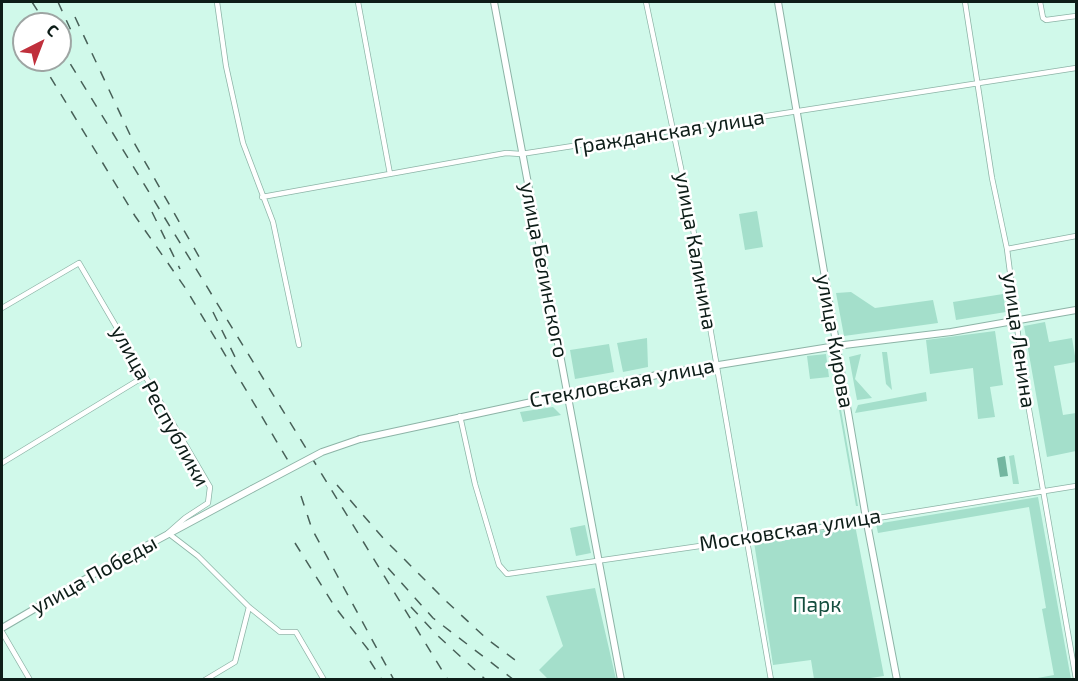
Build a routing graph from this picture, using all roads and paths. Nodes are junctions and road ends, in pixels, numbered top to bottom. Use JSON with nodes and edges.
{"nodes":[{"id":1,"x":218,"y":2,"type":"edge"},
{"id":2,"x":358,"y":2,"type":"edge"},
{"id":3,"x":494,"y":2,"type":"edge"},
{"id":4,"x":646,"y":2,"type":"edge"},
{"id":5,"x":778,"y":2,"type":"edge"},
{"id":6,"x":965,"y":2,"type":"edge"},
{"id":7,"x":1040,"y":2,"type":"edge"},
{"id":8,"x":1077,"y":16,"type":"edge"},
{"id":9,"x":1077,"y":68,"type":"edge"},
{"id":10,"x":979,"y":85,"type":"junction"},
{"id":11,"x":797,"y":112,"type":"junction"},
{"id":12,"x":674,"y":131,"type":"junction"},
{"id":13,"x":521,"y":154,"type":"junction"},
{"id":14,"x":390,"y":174,"type":"junction"},
{"id":15,"x":262,"y":197,"type":"junction"},
{"id":16,"x":1077,"y":236,"type":"edge"},
{"id":17,"x":1007,"y":249,"type":"junction"},
{"id":18,"x":2,"y":308,"type":"edge"},
{"id":19,"x":1077,"y":310,"type":"edge"},
{"id":20,"x":1015,"y":321,"type":"junction"},
{"id":21,"x":299,"y":345,"type":"dead end"},
{"id":22,"x":836,"y":346,"type":"junction"},
{"id":23,"x":715,"y":365,"type":"junction"},
{"id":24,"x":145,"y":376,"type":"junction"},
{"id":25,"x":567,"y":393,"type":"junction"},
{"id":26,"x":460,"y":416,"type":"junction"},
{"id":27,"x":2,"y":463,"type":"edge"},
{"id":28,"x":1077,"y":486,"type":"edge"},
{"id":29,"x":1044,"y":491,"type":"junction"},
{"id":30,"x":866,"y":518,"type":"junction"},
{"id":31,"x":189,"y":525,"type":"joint"},
{"id":32,"x":168,"y":533,"type":"junction"},
{"id":33,"x":748,"y":539,"type":"junction"},
{"id":34,"x":598,"y":560,"type":"junction"},
{"id":35,"x":249,"y":607,"type":"junction"},
{"id":36,"x":2,"y":630,"type":"edge"},
{"id":37,"x":1077,"y":679,"type":"edge"},
{"id":38,"x":30,"y":680,"type":"edge"},
{"id":39,"x":205,"y":680,"type":"edge"},
{"id":40,"x":324,"y":680,"type":"edge"},
{"id":41,"x":621,"y":680,"type":"edge"},
{"id":42,"x":771,"y":680,"type":"edge"},
{"id":43,"x":897,"y":680,"type":"edge"}],
"edges":[{"from":1,"to":15,"type":"street"},
{"from":2,"to":14,"type":"street"},
{"from":3,"to":13,"type":"street","name":"улица Белинского"},
{"from":4,"to":12,"type":"street","name":"улица Калинина"},
{"from":5,"to":11,"type":"street","name":"улица Кирова"},
{"from":6,"to":10,"type":"street","name":"улица Ленина"},
{"from":7,"to":8,"type":"street"},
{"from":9,"to":10,"type":"street","name":"Гражданская улица"},
{"from":10,"to":11,"type":"street","name":"Гражданская улица"},
{"from":10,"to":17,"type":"street","name":"улица Ленина"},
{"from":11,"to":12,"type":"street","name":"Гражданская улица"},
{"from":11,"to":22,"type":"street","name":"улица Кирова"},
{"from":12,"to":13,"type":"street","name":"Гражданская улица"},
{"from":12,"to":23,"type":"street","name":"улица Калинина"},
{"from":13,"to":14,"type":"street","name":"Гражданская улица"},
{"from":13,"to":25,"type":"street","name":"улица Белинского"},
{"from":14,"to":15,"type":"street","name":"Гражданская улица"},
{"from":15,"to":21,"type":"street"},
{"from":16,"to":17,"type":"street"},
{"from":17,"to":20,"type":"street","name":"улица Ленина"},
{"from":18,"to":24,"type":"street","name":"улица Республики"},
{"from":19,"to":20,"type":"street","name":"Стекловская улица"},
{"from":20,"to":22,"type":"street","name":"Стекловская улица"},
{"from":20,"to":29,"type":"street","name":"улица Ленина"},
{"from":22,"to":23,"type":"street","name":"Стекловская улица"},
{"from":22,"to":30,"type":"street","name":"улица Кирова"},
{"from":23,"to":25,"type":"street","name":"Стекловская улица"},
{"from":23,"to":33,"type":"street","name":"улица Калинина"},
{"from":24,"to":27,"type":"street"},
{"from":24,"to":32,"type":"street","name":"улица Республики"},
{"from":25,"to":26,"type":"street","name":"Стекловская улица"},
{"from":25,"to":34,"type":"street","name":"улица Белинского"},
{"from":26,"to":31,"type":"street","name":"Стекловская улица","bridge":true},
{"from":26,"to":34,"type":"street","name":"Московская улица"},
{"from":28,"to":29,"type":"street","name":"Московская улица"},
{"from":29,"to":30,"type":"street","name":"Московская улица"},
{"from":29,"to":37,"type":"street","name":"улица Ленина"},
{"from":30,"to":33,"type":"street","name":"Московская улица"},
{"from":30,"to":43,"type":"street","name":"улица Кирова"},
{"from":31,"to":32,"type":"street","name":"улица Победы"},
{"from":32,"to":35,"type":"street"},
{"from":32,"to":36,"type":"street","name":"улица Победы"},
{"from":33,"to":34,"type":"street","name":"Московская улица"},
{"from":33,"to":42,"type":"street","name":"улица Калинина"},
{"from":34,"to":41,"type":"street","name":"улица Белинского"},
{"from":35,"to":39,"type":"street"},
{"from":35,"to":40,"type":"street"},
{"from":36,"to":38,"type":"street"}]}
